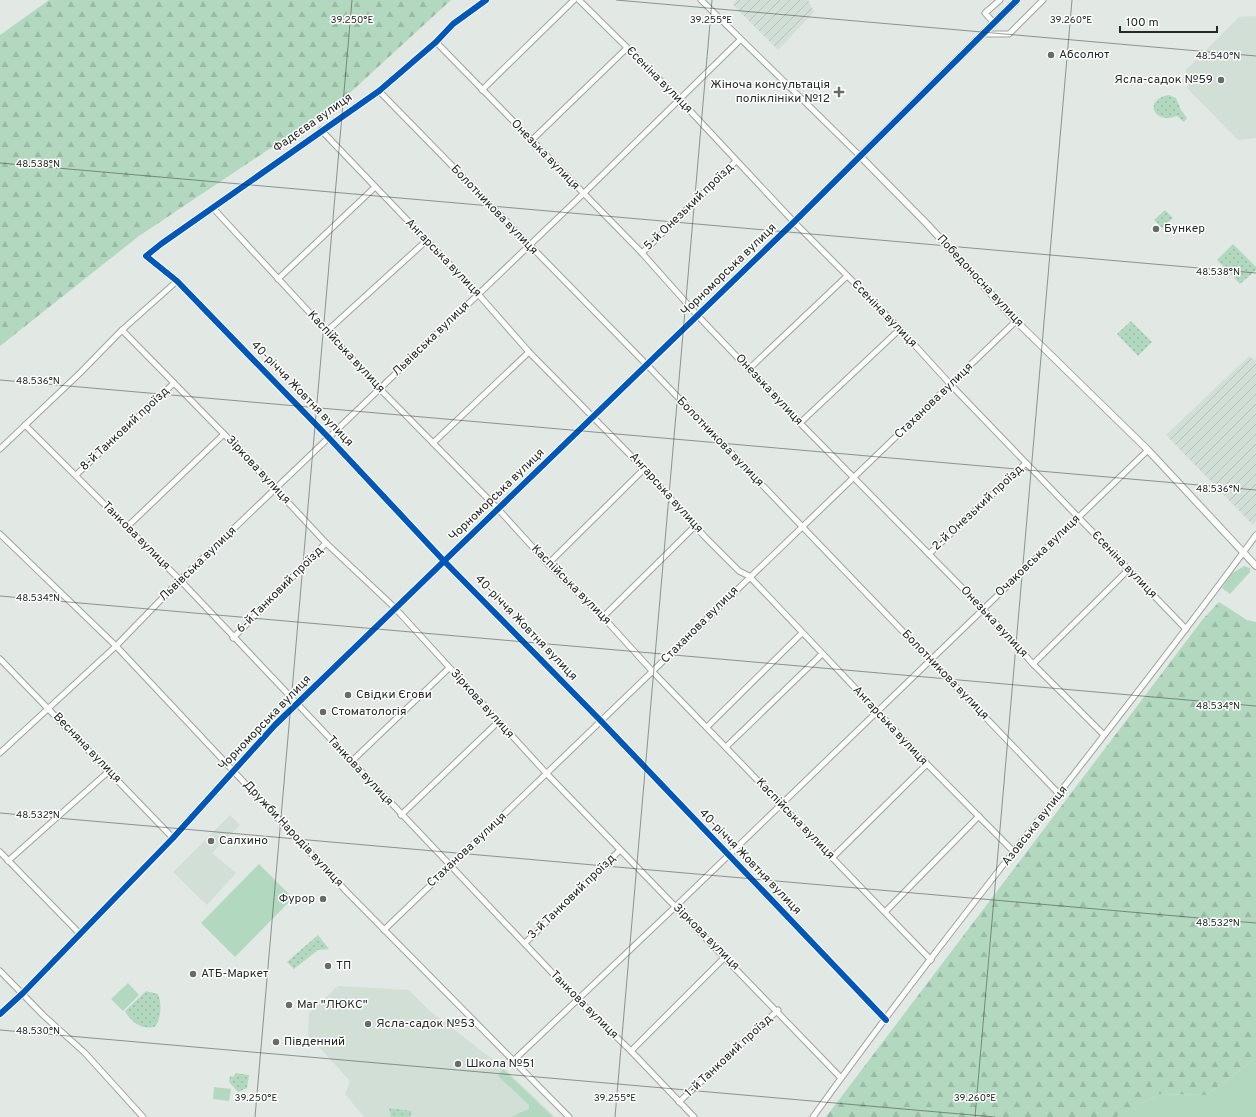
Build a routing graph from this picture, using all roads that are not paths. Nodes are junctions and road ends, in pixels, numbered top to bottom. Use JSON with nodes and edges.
{"nodes":[{"id":1,"x":486,"y":0,"type":"edge"},
{"id":2,"x":574,"y":0,"type":"edge"},
{"id":3,"x":579,"y":0,"type":"edge"},
{"id":4,"x":702,"y":0,"type":"edge"},
{"id":5,"x":1000,"y":0,"type":"edge"},
{"id":6,"x":1017,"y":0,"type":"edge"},
{"id":7,"x":1043,"y":0,"type":"edge"},
{"id":8,"x":994,"y":23,"type":"junction"},
{"id":9,"x":983,"y":34,"type":"junction"},
{"id":10,"x":740,"y":40,"type":"junction"},
{"id":11,"x":436,"y":42,"type":"junction"},
{"id":12,"x":627,"y":48,"type":"junction"},
{"id":13,"x":482,"y":90,"type":"junction"},
{"id":14,"x":379,"y":91,"type":"junction"},
{"id":15,"x":679,"y":99,"type":"junction"},
{"id":16,"x":321,"y":130,"type":"junction"},
{"id":17,"x":532,"y":140,"type":"junction"},
{"id":18,"x":860,"y":156,"type":"junction"},
{"id":19,"x":736,"y":161,"type":"junction"},
{"id":20,"x":375,"y":187,"type":"junction"},
{"id":21,"x":583,"y":194,"type":"junction"},
{"id":22,"x":213,"y":208,"type":"junction"},
{"id":23,"x":794,"y":222,"type":"junction"},
{"id":24,"x":426,"y":241,"type":"junction"},
{"id":25,"x":528,"y":245,"type":"junction"},
{"id":26,"x":642,"y":253,"type":"junction"},
{"id":27,"x":146,"y":256,"type":"joint"},
{"id":28,"x":847,"y":276,"type":"junction"},
{"id":29,"x":278,"y":279,"type":"junction"},
{"id":30,"x":176,"y":281,"type":"junction"},
{"id":31,"x":478,"y":294,"type":"junction"},
{"id":32,"x":698,"y":316,"type":"junction"},
{"id":33,"x":1016,"y":321,"type":"junction"},
{"id":34,"x":900,"y":329,"type":"junction"},
{"id":35,"x":122,"y":330,"type":"junction"},
{"id":36,"x":326,"y":331,"type":"junction"},
{"id":37,"x":529,"y":352,"type":"junction"},
{"id":38,"x":647,"y":365,"type":"junction"},
{"id":39,"x":749,"y":369,"type":"junction"},
{"id":40,"x":174,"y":383,"type":"junction"},
{"id":41,"x":951,"y":385,"type":"junction"},
{"id":42,"x":380,"y":388,"type":"junction"},
{"id":43,"x":594,"y":416,"type":"junction"},
{"id":44,"x":800,"y":423,"type":"junction"},
{"id":45,"x":25,"y":425,"type":"junction"},
{"id":46,"x":224,"y":434,"type":"junction"},
{"id":47,"x":329,"y":438,"type":"junction"},
{"id":48,"x":433,"y":443,"type":"junction"},
{"id":49,"x":0,"y":449,"type":"edge"},
{"id":50,"x":1148,"y":450,"type":"junction"},
{"id":51,"x":1026,"y":463,"type":"junction"},
{"id":52,"x":644,"y":469,"type":"junction"},
{"id":53,"x":76,"y":475,"type":"junction"},
{"id":54,"x":854,"y":478,"type":"junction"},
{"id":55,"x":277,"y":490,"type":"junction"},
{"id":56,"x":499,"y":510,"type":"junction"},
{"id":57,"x":1078,"y":517,"type":"junction"},
{"id":58,"x":695,"y":526,"type":"junction"},
{"id":59,"x":127,"y":527,"type":"junction"},
{"id":60,"x":801,"y":527,"type":"junction"},
{"id":61,"x":0,"y":534,"type":"edge"},
{"id":62,"x":1256,"y":535,"type":"edge"},
{"id":63,"x":326,"y":543,"type":"junction"},
{"id":64,"x":1243,"y":553,"type":"junction"},
{"id":65,"x":929,"y":554,"type":"junction"},
{"id":66,"x":444,"y":561,"type":"junction"},
{"id":67,"x":548,"y":564,"type":"junction"},
{"id":68,"x":1256,"y":566,"type":"edge"},
{"id":69,"x":1129,"y":569,"type":"junction"},
{"id":70,"x":749,"y":576,"type":"junction"},
{"id":71,"x":180,"y":580,"type":"junction"},
{"id":72,"x":394,"y":608,"type":"junction"},
{"id":73,"x":983,"y":609,"type":"junction"},
{"id":74,"x":603,"y":617,"type":"junction"},
{"id":75,"x":1186,"y":629,"type":"junction"},
{"id":76,"x":802,"y":633,"type":"junction"},
{"id":77,"x":233,"y":638,"type":"junction"},
{"id":78,"x":116,"y":646,"type":"junction"},
{"id":79,"x":822,"y":654,"type":"junction"},
{"id":80,"x":0,"y":659,"type":"edge"},
{"id":81,"x":930,"y":660,"type":"junction"},
{"id":82,"x":1033,"y":664,"type":"junction"},
{"id":83,"x":449,"y":668,"type":"junction"},
{"id":84,"x":653,"y":672,"type":"junction"},
{"id":85,"x":297,"y":704,"type":"junction"},
{"id":86,"x":48,"y":707,"type":"junction"},
{"id":87,"x":877,"y":711,"type":"junction"},
{"id":88,"x":601,"y":721,"type":"junction"},
{"id":89,"x":498,"y":722,"type":"junction"},
{"id":90,"x":707,"y":727,"type":"junction"},
{"id":91,"x":1104,"y":735,"type":"junction"},
{"id":92,"x":726,"y":748,"type":"junction"},
{"id":93,"x":0,"y":753,"type":"edge"},
{"id":94,"x":351,"y":762,"type":"junction"},
{"id":95,"x":927,"y":764,"type":"junction"},
{"id":96,"x":109,"y":771,"type":"junction"},
{"id":97,"x":234,"y":771,"type":"junction"},
{"id":98,"x":547,"y":774,"type":"junction"},
{"id":99,"x":1060,"y":795,"type":"junction"},
{"id":100,"x":781,"y":803,"type":"junction"},
{"id":101,"x":401,"y":815,"type":"junction"},
{"id":102,"x":979,"y":816,"type":"junction"},
{"id":103,"x":173,"y":838,"type":"junction"},
{"id":104,"x":620,"y":850,"type":"junction"},
{"id":105,"x":0,"y":852,"type":"edge"},
{"id":106,"x":1014,"y":852,"type":"junction"},
{"id":107,"x":728,"y":854,"type":"junction"},
{"id":108,"x":832,"y":858,"type":"junction"},
{"id":109,"x":8,"y":861,"type":"junction"},
{"id":110,"x":449,"y":866,"type":"junction"},
{"id":111,"x":675,"y":907,"type":"junction"},
{"id":112,"x":885,"y":912,"type":"junction"},
{"id":113,"x":384,"y":930,"type":"junction"},
{"id":114,"x":80,"y":934,"type":"junction"},
{"id":115,"x":525,"y":943,"type":"junction"},
{"id":116,"x":726,"y":957,"type":"junction"},
{"id":117,"x":931,"y":960,"type":"junction"},
{"id":118,"x":0,"y":971,"type":"edge"},
{"id":119,"x":23,"y":993,"type":"junction"},
{"id":120,"x":577,"y":999,"type":"junction"},
{"id":121,"x":778,"y":1010,"type":"junction"},
{"id":122,"x":1,"y":1013,"type":"edge"},
{"id":123,"x":886,"y":1020,"type":"junction"},
{"id":124,"x":631,"y":1051,"type":"junction"},
{"id":125,"x":512,"y":1062,"type":"junction"},
{"id":126,"x":842,"y":1078,"type":"junction"},
{"id":127,"x":679,"y":1102,"type":"junction"},
{"id":128,"x":143,"y":1117,"type":"edge"},
{"id":129,"x":569,"y":1117,"type":"edge"},
{"id":130,"x":694,"y":1117,"type":"edge"},
{"id":131,"x":813,"y":1117,"type":"edge"}],
"edges":[{"from":1,"to":11,"type":"street","name":"Фадєєва вулиця"},
{"from":2,"to":13,"type":"street"},
{"from":3,"to":12,"type":"street","name":"Єсеніна вулиця"},
{"from":4,"to":10,"type":"street","name":"Победоносна вулиця"},
{"from":5,"to":8,"type":"street"},
{"from":6,"to":8,"type":"street","name":"Чорноморська вулиця"},
{"from":7,"to":9,"type":"street"},
{"from":8,"to":9,"type":"street","name":"Чорноморська вулиця"},
{"from":9,"to":18,"type":"street","name":"Чорноморська вулиця"},
{"from":10,"to":15,"type":"street","name":"Львівська вулиця"},
{"from":10,"to":18,"type":"street","name":"Победоносна вулиця"},
{"from":11,"to":13,"type":"street","name":"Онезька вулиця"},
{"from":11,"to":14,"type":"street","name":"Фадєєва вулиця"},
{"from":12,"to":15,"type":"street","name":"Єсеніна вулиця"},
{"from":12,"to":17,"type":"street"},
{"from":13,"to":17,"type":"street","name":"Онезька вулиця"},
{"from":14,"to":16,"type":"street","name":"Фадєєва вулиця"},
{"from":14,"to":25,"type":"street","name":"Болотникова вулиця"},
{"from":15,"to":19,"type":"street","name":"Єсеніна вулиця"},
{"from":15,"to":21,"type":"street","name":"Львівська вулиця"},
{"from":16,"to":20,"type":"street","name":"Ангарська вулиця"},
{"from":16,"to":22,"type":"street","name":"Фадєєва вулиця"},
{"from":17,"to":21,"type":"street","name":"Онезька вулиця"},
{"from":18,"to":23,"type":"street","name":"Чорноморська вулиця"},
{"from":18,"to":33,"type":"street","name":"Победоносна вулиця"},
{"from":19,"to":23,"type":"street","name":"Єсеніна вулиця"},
{"from":19,"to":26,"type":"street","name":"5-й Онезький проїзд"},
{"from":20,"to":24,"type":"street","name":"Ангарська вулиця"},
{"from":20,"to":29,"type":"street"},
{"from":21,"to":25,"type":"street","name":"Львівська вулиця"},
{"from":21,"to":26,"type":"street","name":"Онезька вулиця"},
{"from":22,"to":27,"type":"street","name":"Фадєєва вулиця"},
{"from":22,"to":29,"type":"street","name":"Каспійська вулиця"},
{"from":23,"to":28,"type":"street","name":"Єсеніна вулиця"},
{"from":23,"to":32,"type":"street","name":"Чорноморська вулиця"},
{"from":24,"to":31,"type":"street","name":"Ангарська вулиця"},
{"from":24,"to":36,"type":"street"},
{"from":25,"to":31,"type":"street","name":"Львівська вулиця"},
{"from":25,"to":38,"type":"street","name":"Болотникова вулиця"},
{"from":26,"to":32,"type":"street","name":"Онезька вулиця"},
{"from":27,"to":30,"type":"street","name":"40-річчя Жовтня вулиця"},
{"from":28,"to":34,"type":"street","name":"Єсеніна вулиця"},
{"from":28,"to":39,"type":"street"},
{"from":29,"to":36,"type":"street","name":"Каспійська вулиця"},
{"from":30,"to":35,"type":"street"},
{"from":30,"to":47,"type":"street","name":"40-річчя Жовтня вулиця"},
{"from":31,"to":37,"type":"street","name":"Ангарська вулиця"},
{"from":31,"to":42,"type":"street","name":"Львівська вулиця"},
{"from":32,"to":38,"type":"street","name":"Чорноморська вулиця"},
{"from":32,"to":39,"type":"street","name":"Онезька вулиця"},
{"from":33,"to":41,"type":"street","name":"Стаханова вулиця"},
{"from":33,"to":50,"type":"street","name":"Победоносна вулиця"},
{"from":34,"to":41,"type":"street","name":"Єсеніна вулиця"},
{"from":34,"to":44,"type":"street"},
{"from":35,"to":40,"type":"street","name":"Зіркова вулиця"},
{"from":35,"to":45,"type":"street"},
{"from":36,"to":42,"type":"street","name":"Каспійська вулиця"},
{"from":37,"to":43,"type":"street","name":"Ангарська вулиця"},
{"from":37,"to":48,"type":"street"},
{"from":38,"to":43,"type":"street","name":"Чорноморська вулиця"},
{"from":38,"to":60,"type":"street","name":"Болотникова вулиця"},
{"from":39,"to":44,"type":"street","name":"Онезька вулиця"},
{"from":40,"to":46,"type":"street","name":"Зіркова вулиця"},
{"from":40,"to":53,"type":"street","name":"8-й Танковий проїзд"},
{"from":41,"to":51,"type":"street","name":"Єсеніна вулиця"},
{"from":41,"to":54,"type":"street","name":"Стаханова вулиця"},
{"from":42,"to":47,"type":"street","name":"Львівська вулиця"},
{"from":42,"to":48,"type":"street","name":"Каспійська вулиця"},
{"from":43,"to":52,"type":"street","name":"Ангарська вулиця"},
{"from":43,"to":56,"type":"street","name":"Чорноморська вулиця"},
{"from":44,"to":54,"type":"street","name":"Онезька вулиця"},
{"from":45,"to":49,"type":"street"},
{"from":45,"to":53,"type":"street","name":"Танкова вулиця"},
{"from":46,"to":55,"type":"street","name":"Зіркова вулиця"},
{"from":46,"to":59,"type":"street"},
{"from":47,"to":55,"type":"street","name":"Львівська вулиця"},
{"from":47,"to":66,"type":"street","name":"40-річчя Жовтня вулиця"},
{"from":48,"to":56,"type":"street","name":"Каспійська вулиця"},
{"from":50,"to":57,"type":"street","name":"Очаковська вулиця"},
{"from":50,"to":64,"type":"street","name":"Победоносна вулиця"},
{"from":51,"to":57,"type":"street","name":"Єсеніна вулиця"},
{"from":51,"to":65,"type":"street","name":"2-й Онезький проїзд"},
{"from":52,"to":58,"type":"street","name":"Ангарська вулиця"},
{"from":52,"to":67,"type":"street"},
{"from":53,"to":59,"type":"street","name":"Танкова вулиця"},
{"from":54,"to":60,"type":"street","name":"Стаханова вулиця"},
{"from":54,"to":65,"type":"street","name":"Онезька вулиця"},
{"from":55,"to":63,"type":"street","name":"Зіркова вулиця"},
{"from":55,"to":71,"type":"street","name":"Львівська вулиця"},
{"from":56,"to":66,"type":"street","name":"Чорноморська вулиця"},
{"from":56,"to":67,"type":"street","name":"Каспійська вулиця"},
{"from":57,"to":69,"type":"street","name":"Єсеніна вулиця"},
{"from":57,"to":73,"type":"street","name":"Очаковська вулиця"},
{"from":58,"to":70,"type":"street","name":"Ангарська вулиця"},
{"from":58,"to":74,"type":"street"},
{"from":59,"to":71,"type":"street","name":"Танкова вулиця"},
{"from":60,"to":70,"type":"street","name":"Стаханова вулиця"},
{"from":60,"to":81,"type":"street","name":"Болотникова вулиця"},
{"from":61,"to":78,"type":"street","name":"Дружби Народів вулиця"},
{"from":62,"to":64,"type":"street","name":"Азовська вулиця"},
{"from":63,"to":72,"type":"street","name":"Зіркова вулиця"},
{"from":63,"to":77,"type":"street","name":"6-й Танковий проїзд"},
{"from":64,"to":68,"type":"street","name":"Победоносна вулиця"},
{"from":64,"to":75,"type":"street","name":"Азовська вулиця"},
{"from":65,"to":73,"type":"street","name":"Онезька вулиця"},
{"from":66,"to":72,"type":"street","name":"Чорноморська вулиця"},
{"from":66,"to":88,"type":"street","name":"40-річчя Жовтня вулиця"},
{"from":67,"to":74,"type":"street","name":"Каспійська вулиця"},
{"from":69,"to":75,"type":"street","name":"Єсеніна вулиця"},
{"from":69,"to":82,"type":"street"},
{"from":70,"to":76,"type":"street","name":"Ангарська вулиця"},
{"from":70,"to":84,"type":"street","name":"Стаханова вулиця"},
{"from":71,"to":77,"type":"street","name":"Танкова вулиця"},
{"from":71,"to":78,"type":"street","name":"Львівська вулиця"},
{"from":72,"to":83,"type":"street","name":"Зіркова вулиця"},
{"from":72,"to":85,"type":"street","name":"Чорноморська вулиця"},
{"from":73,"to":81,"type":"street","name":"Очаковська вулиця"},
{"from":73,"to":82,"type":"street","name":"Онезька вулиця"},
{"from":74,"to":84,"type":"street","name":"Каспійська вулиця"},
{"from":75,"to":91,"type":"street","name":"Азовська вулиця"},
{"from":76,"to":79,"type":"street","name":"Ангарська вулиця"},
{"from":76,"to":90,"type":"street"},
{"from":77,"to":85,"type":"street","name":"Танкова вулиця"},
{"from":78,"to":86,"type":"street","name":"Львівська вулиця"},
{"from":78,"to":97,"type":"street","name":"Дружби Народів вулиця"},
{"from":79,"to":87,"type":"street","name":"Ангарська вулиця"},
{"from":79,"to":92,"type":"street"},
{"from":80,"to":86,"type":"street","name":"Весняна вулиця"},
{"from":81,"to":87,"type":"street","name":"Очаковська вулиця"},
{"from":81,"to":99,"type":"street","name":"Болотникова вулиця"},
{"from":82,"to":91,"type":"street","name":"Онезька вулиця"},
{"from":83,"to":89,"type":"street","name":"Зіркова вулиця"},
{"from":83,"to":94,"type":"street"},
{"from":84,"to":88,"type":"street","name":"Стаханова вулиця"},
{"from":84,"to":90,"type":"street","name":"Каспійська вулиця"},
{"from":85,"to":94,"type":"street","name":"Танкова вулиця"},
{"from":85,"to":97,"type":"street","name":"Чорноморська вулиця"},
{"from":86,"to":93,"type":"street","name":"Львівська вулиця"},
{"from":86,"to":96,"type":"street","name":"Весняна вулиця"},
{"from":87,"to":95,"type":"street","name":"Ангарська вулиця"},
{"from":87,"to":100,"type":"street","name":"Очаковська вулиця"},
{"from":88,"to":98,"type":"street","name":"Стаханова вулиця"},
{"from":88,"to":107,"type":"street","name":"40-річчя Жовтня вулиця"},
{"from":89,"to":98,"type":"street","name":"Зіркова вулиця"},
{"from":89,"to":101,"type":"street"},
{"from":90,"to":92,"type":"street","name":"Каспійська вулиця"},
{"from":91,"to":99,"type":"street","name":"Азовська вулиця"},
{"from":92,"to":100,"type":"street","name":"Каспійська вулиця"},
{"from":94,"to":101,"type":"street","name":"Танкова вулиця"},
{"from":95,"to":102,"type":"street","name":"Ангарська вулиця"},
{"from":95,"to":108,"type":"street"},
{"from":96,"to":103,"type":"street","name":"Весняна вулиця"},
{"from":96,"to":109,"type":"street"},
{"from":97,"to":103,"type":"street","name":"Чорноморська вулиця"},
{"from":97,"to":113,"type":"street","name":"Дружби Народів вулиця"},
{"from":98,"to":104,"type":"street","name":"Зіркова вулиця"},
{"from":98,"to":110,"type":"street","name":"Стаханова вулиця"},
{"from":99,"to":106,"type":"street","name":"Азовська вулиця"},
{"from":100,"to":107,"type":"street","name":"Очаковська вулиця"},
{"from":100,"to":108,"type":"street","name":"Каспійська вулиця"},
{"from":101,"to":110,"type":"street","name":"Танкова вулиця"},
{"from":102,"to":106,"type":"street","name":"Ангарська вулиця"},
{"from":102,"to":112,"type":"street"},
{"from":103,"to":114,"type":"street","name":"Чорноморська вулиця"},
{"from":104,"to":111,"type":"street","name":"Зіркова вулиця"},
{"from":104,"to":115,"type":"street","name":"3-й Танковий проїзд"},
{"from":105,"to":109,"type":"street"},
{"from":106,"to":117,"type":"street","name":"Азовська вулиця"},
{"from":107,"to":111,"type":"street","name":"Очаковська вулиця"},
{"from":107,"to":123,"type":"street","name":"40-річчя Жовтня вулиця"},
{"from":108,"to":112,"type":"street","name":"Каспійська вулиця"},
{"from":109,"to":114,"type":"street"},
{"from":110,"to":113,"type":"street","name":"Стаханова вулиця"},
{"from":110,"to":115,"type":"street","name":"Танкова вулиця"},
{"from":111,"to":116,"type":"street","name":"Зіркова вулиця"},
{"from":111,"to":120,"type":"street","name":"Очаковська вулиця"},
{"from":112,"to":117,"type":"street","name":"Каспійська вулиця"},
{"from":113,"to":125,"type":"street","name":"Дружби Народів вулиця"},
{"from":114,"to":119,"type":"street","name":"Чорноморська вулиця"},
{"from":115,"to":120,"type":"street","name":"Танкова вулиця"},
{"from":116,"to":121,"type":"street","name":"Зіркова вулиця"},
{"from":116,"to":124,"type":"street"},
{"from":117,"to":123,"type":"street","name":"Азовська вулиця"},
{"from":118,"to":119,"type":"street"},
{"from":119,"to":122,"type":"street","name":"Чорноморська вулиця"},
{"from":119,"to":128,"type":"street"},
{"from":120,"to":124,"type":"street","name":"Танкова вулиця"},
{"from":120,"to":125,"type":"street","name":"Очаковська вулиця"},
{"from":121,"to":126,"type":"street","name":"Зіркова вулиця"},
{"from":121,"to":127,"type":"street","name":"1-й Танковий проїзд"},
{"from":123,"to":126,"type":"street","name":"Азовська вулиця"},
{"from":124,"to":127,"type":"street","name":"Танкова вулиця"},
{"from":125,"to":129,"type":"street","name":"Дружби Народів вулиця"},
{"from":126,"to":131,"type":"street","name":"Азовська вулиця"},
{"from":127,"to":130,"type":"street","name":"Танкова вулиця"}]}
